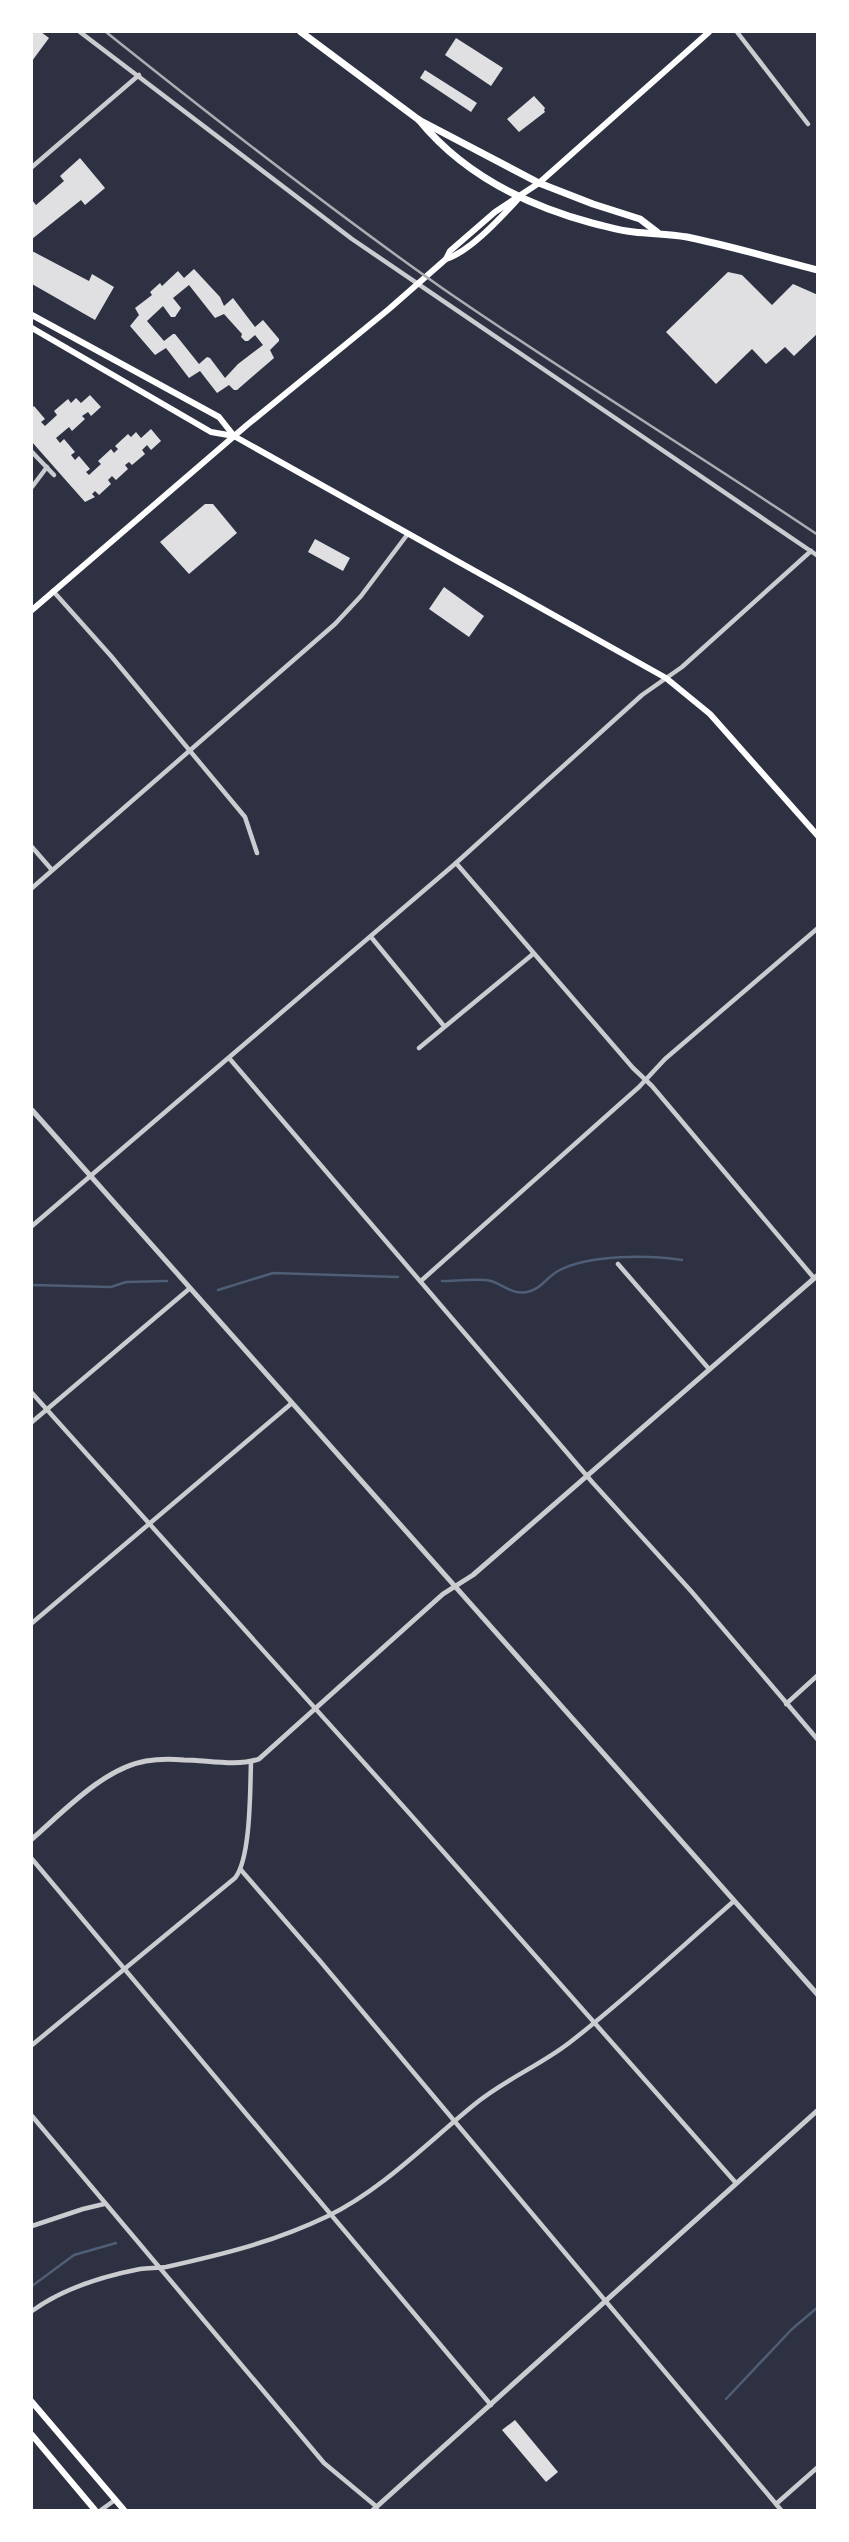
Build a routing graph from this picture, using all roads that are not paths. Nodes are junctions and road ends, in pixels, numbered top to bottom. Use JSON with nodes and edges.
{"nodes":[{"id":1,"x":80,"y":32,"type":"edge"},
{"id":2,"x":301,"y":32,"type":"edge"},
{"id":3,"x":709,"y":32,"type":"edge"},
{"id":4,"x":737,"y":32,"type":"edge"},
{"id":5,"x":139,"y":75,"type":"junction"},
{"id":6,"x":419,"y":120,"type":"junction"},
{"id":7,"x":808,"y":124,"type":"dead end"},
{"id":8,"x":32,"y":167,"type":"edge"},
{"id":9,"x":539,"y":183,"type":"junction"},
{"id":10,"x":519,"y":198,"type":"junction"},
{"id":11,"x":657,"y":232,"type":"junction"},
{"id":12,"x":817,"y":270,"type":"edge"},
{"id":13,"x":418,"y":284,"type":"junction"},
{"id":14,"x":32,"y":315,"type":"edge"},
{"id":15,"x":32,"y":328,"type":"edge"},
{"id":16,"x":234,"y":436,"type":"junction"},
{"id":17,"x":32,"y":452,"type":"edge"},
{"id":18,"x":47,"y":467,"type":"junction"},
{"id":19,"x":54,"y":475,"type":"dead end"},
{"id":20,"x":32,"y":487,"type":"edge"},
{"id":21,"x":407,"y":535,"type":"junction"},
{"id":22,"x":811,"y":551,"type":"junction"},
{"id":23,"x":817,"y":556,"type":"edge"},
{"id":24,"x":53,"y":591,"type":"junction"},
{"id":25,"x":32,"y":610,"type":"edge"},
{"id":26,"x":666,"y":678,"type":"junction"},
{"id":27,"x":189,"y":750,"type":"junction"},
{"id":28,"x":817,"y":836,"type":"edge"},
{"id":29,"x":32,"y":847,"type":"edge"},
{"id":30,"x":257,"y":853,"type":"dead end"},
{"id":31,"x":456,"y":863,"type":"junction"},
{"id":32,"x":52,"y":870,"type":"junction"},
{"id":33,"x":32,"y":888,"type":"edge"},
{"id":34,"x":817,"y":928,"type":"edge"},
{"id":35,"x":371,"y":937,"type":"junction"},
{"id":36,"x":533,"y":954,"type":"junction"},
{"id":37,"x":444,"y":1026,"type":"junction"},
{"id":38,"x":419,"y":1048,"type":"dead end"},
{"id":39,"x":229,"y":1058,"type":"junction"},
{"id":40,"x":645,"y":1080,"type":"junction"},
{"id":41,"x":32,"y":1110,"type":"edge"},
{"id":42,"x":90,"y":1178,"type":"junction"},
{"id":43,"x":32,"y":1226,"type":"edge"},
{"id":44,"x":618,"y":1264,"type":"dead end"},
{"id":45,"x":816,"y":1277,"type":"edge"},
{"id":46,"x":422,"y":1280,"type":"junction"},
{"id":47,"x":189,"y":1289,"type":"junction"},
{"id":48,"x":709,"y":1369,"type":"junction"},
{"id":49,"x":32,"y":1393,"type":"edge"},
{"id":50,"x":292,"y":1403,"type":"junction"},
{"id":51,"x":46,"y":1410,"type":"junction"},
{"id":52,"x":32,"y":1422,"type":"edge"},
{"id":53,"x":587,"y":1475,"type":"junction"},
{"id":54,"x":148,"y":1524,"type":"junction"},
{"id":55,"x":455,"y":1586,"type":"junction"},
{"id":56,"x":32,"y":1623,"type":"edge"},
{"id":57,"x":817,"y":1675,"type":"edge"},
{"id":58,"x":786,"y":1704,"type":"junction"},
{"id":59,"x":314,"y":1710,"type":"junction"},
{"id":60,"x":817,"y":1740,"type":"edge"},
{"id":61,"x":251,"y":1762,"type":"junction"},
{"id":62,"x":32,"y":1839,"type":"edge"},
{"id":63,"x":32,"y":1859,"type":"edge"},
{"id":64,"x":241,"y":1870,"type":"junction"},
{"id":65,"x":734,"y":1901,"type":"junction"},
{"id":66,"x":124,"y":1969,"type":"junction"},
{"id":67,"x":817,"y":1995,"type":"edge"},
{"id":68,"x":592,"y":2023,"type":"junction"},
{"id":69,"x":32,"y":2045,"type":"edge"},
{"id":70,"x":817,"y":2110,"type":"edge"},
{"id":71,"x":32,"y":2116,"type":"edge"},
{"id":72,"x":455,"y":2122,"type":"junction"},
{"id":73,"x":736,"y":2183,"type":"junction"},
{"id":74,"x":105,"y":2204,"type":"junction"},
{"id":75,"x":331,"y":2215,"type":"junction"},
{"id":76,"x":32,"y":2226,"type":"edge"},
{"id":77,"x":161,"y":2268,"type":"junction"},
{"id":78,"x":608,"y":2302,"type":"junction"},
{"id":79,"x":32,"y":2311,"type":"edge"},
{"id":80,"x":32,"y":2402,"type":"edge"},
{"id":81,"x":492,"y":2406,"type":"junction"},
{"id":82,"x":32,"y":2435,"type":"edge"},
{"id":83,"x":817,"y":2467,"type":"edge"},
{"id":84,"x":114,"y":2500,"type":"junction"},
{"id":85,"x":776,"y":2504,"type":"junction"},
{"id":86,"x":375,"y":2509,"type":"edge"},
{"id":87,"x":95,"y":2511,"type":"edge"},
{"id":88,"x":102,"y":2511,"type":"edge"},
{"id":89,"x":124,"y":2511,"type":"edge"},
{"id":90,"x":782,"y":2511,"type":"edge"}],
"edges":[{"from":1,"to":5,"type":"street"},
{"from":2,"to":6,"type":"main road"},
{"from":3,"to":9,"type":"main road"},
{"from":4,"to":7,"type":"street"},
{"from":5,"to":8,"type":"street"},
{"from":5,"to":13,"type":"street"},
{"from":6,"to":9,"type":"main road"},
{"from":6,"to":10,"type":"main road"},
{"from":9,"to":10,"type":"main road"},
{"from":9,"to":11,"type":"main road"},
{"from":10,"to":11,"type":"main road"},
{"from":10,"to":13,"type":"main road"},
{"from":11,"to":12,"type":"main road"},
{"from":13,"to":16,"type":"main road"},
{"from":13,"to":22,"type":"street"},
{"from":14,"to":16,"type":"main road"},
{"from":15,"to":16,"type":"main road"},
{"from":16,"to":21,"type":"main road"},
{"from":16,"to":24,"type":"main road"},
{"from":17,"to":18,"type":"street"},
{"from":18,"to":19,"type":"street"},
{"from":18,"to":20,"type":"street"},
{"from":21,"to":26,"type":"main road"},
{"from":21,"to":27,"type":"street"},
{"from":22,"to":23,"type":"street"},
{"from":22,"to":26,"type":"street"},
{"from":24,"to":25,"type":"main road"},
{"from":24,"to":27,"type":"street"},
{"from":26,"to":28,"type":"main road"},
{"from":26,"to":31,"type":"street"},
{"from":27,"to":30,"type":"street"},
{"from":27,"to":32,"type":"street"},
{"from":29,"to":32,"type":"street"},
{"from":31,"to":35,"type":"street"},
{"from":31,"to":36,"type":"street"},
{"from":32,"to":33,"type":"street"},
{"from":34,"to":40,"type":"street"},
{"from":35,"to":37,"type":"street"},
{"from":35,"to":39,"type":"street"},
{"from":36,"to":37,"type":"street"},
{"from":36,"to":40,"type":"street"},
{"from":37,"to":38,"type":"street"},
{"from":39,"to":42,"type":"street"},
{"from":39,"to":46,"type":"street"},
{"from":40,"to":45,"type":"street"},
{"from":40,"to":46,"type":"street"},
{"from":41,"to":42,"type":"street"},
{"from":42,"to":43,"type":"street"},
{"from":42,"to":47,"type":"street"},
{"from":44,"to":48,"type":"street"},
{"from":45,"to":48,"type":"street"},
{"from":46,"to":53,"type":"street"},
{"from":47,"to":50,"type":"street"},
{"from":47,"to":51,"type":"street"},
{"from":48,"to":53,"type":"street"},
{"from":49,"to":51,"type":"street"},
{"from":50,"to":54,"type":"street"},
{"from":50,"to":55,"type":"street"},
{"from":51,"to":52,"type":"street"},
{"from":51,"to":54,"type":"street"},
{"from":53,"to":55,"type":"street"},
{"from":53,"to":58,"type":"street"},
{"from":54,"to":56,"type":"street"},
{"from":54,"to":59,"type":"street"},
{"from":55,"to":59,"type":"street"},
{"from":55,"to":65,"type":"street"},
{"from":57,"to":58,"type":"street"},
{"from":58,"to":60,"type":"street"},
{"from":59,"to":61,"type":"street"},
{"from":59,"to":68,"type":"street"},
{"from":61,"to":62,"type":"street"},
{"from":61,"to":64,"type":"street"},
{"from":63,"to":66,"type":"street"},
{"from":64,"to":66,"type":"street"},
{"from":64,"to":72,"type":"street"},
{"from":65,"to":67,"type":"street"},
{"from":65,"to":68,"type":"street"},
{"from":66,"to":69,"type":"street"},
{"from":66,"to":75,"type":"street"},
{"from":68,"to":72,"type":"street"},
{"from":68,"to":73,"type":"street"},
{"from":70,"to":73,"type":"street"},
{"from":71,"to":74,"type":"street"},
{"from":72,"to":75,"type":"street"},
{"from":72,"to":78,"type":"street"},
{"from":73,"to":78,"type":"street"},
{"from":74,"to":76,"type":"street"},
{"from":74,"to":77,"type":"street"},
{"from":75,"to":77,"type":"street"},
{"from":75,"to":81,"type":"street"},
{"from":77,"to":79,"type":"street"},
{"from":77,"to":86,"type":"street"},
{"from":78,"to":81,"type":"street"},
{"from":78,"to":85,"type":"street"},
{"from":80,"to":84,"type":"main road"},
{"from":81,"to":86,"type":"street"},
{"from":82,"to":87,"type":"main road"},
{"from":83,"to":85,"type":"street"},
{"from":84,"to":88,"type":"street"},
{"from":84,"to":89,"type":"main road"},
{"from":85,"to":90,"type":"street"}]}
